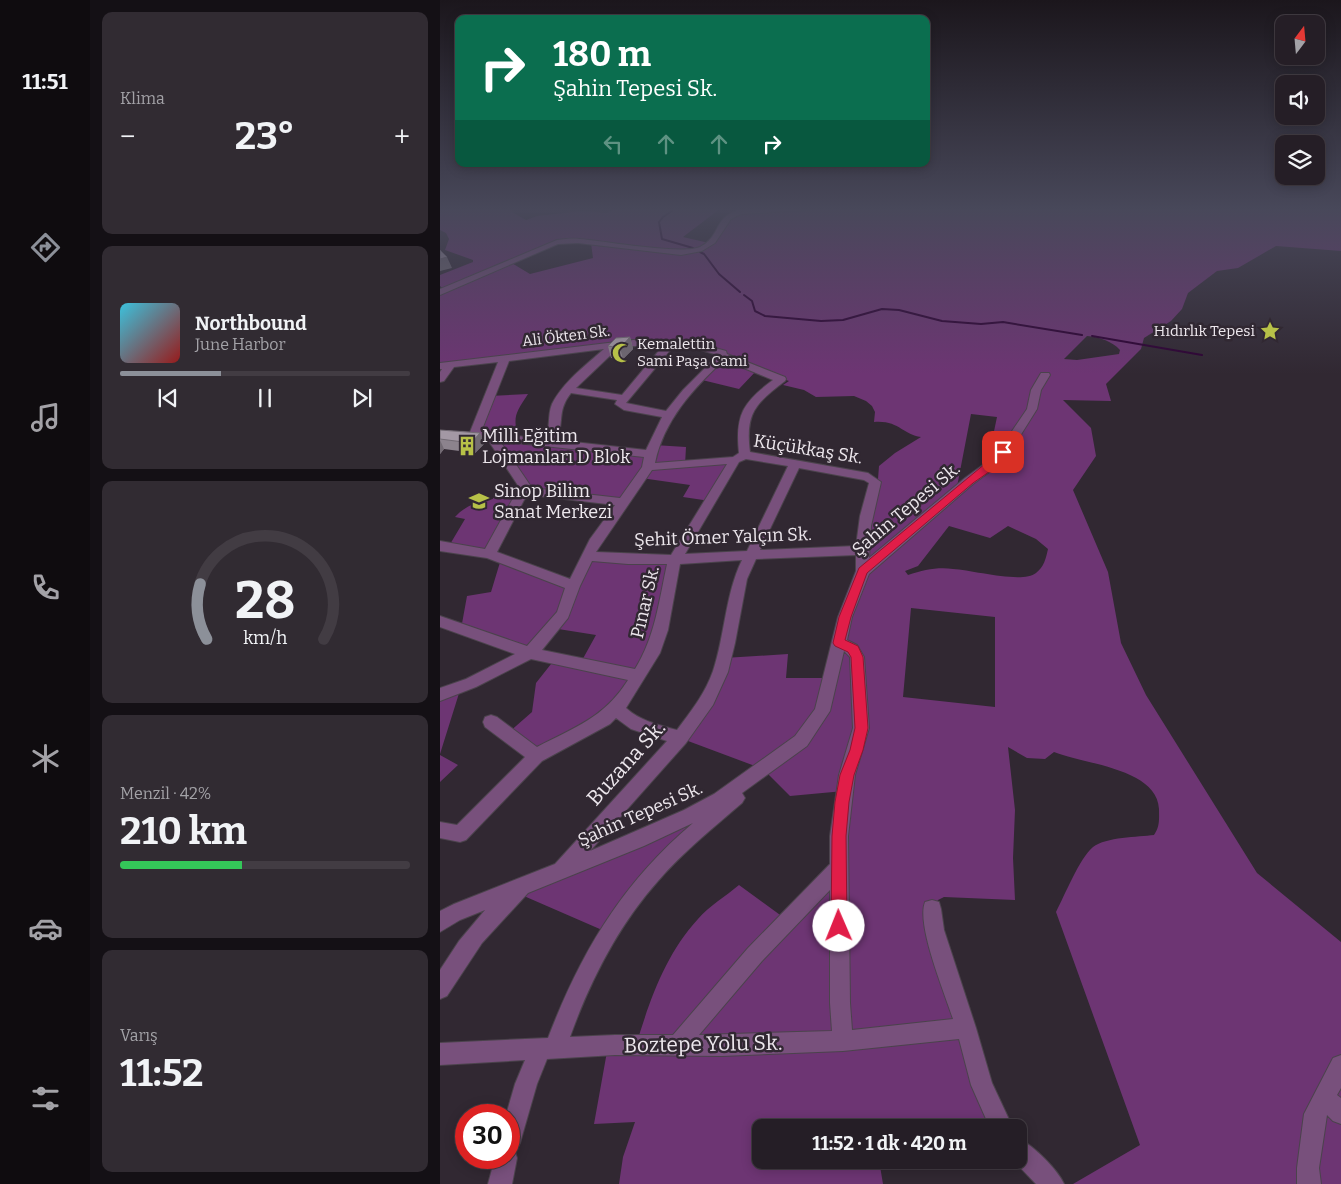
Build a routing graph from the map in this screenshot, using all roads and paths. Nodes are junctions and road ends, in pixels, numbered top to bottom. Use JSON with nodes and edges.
{"nodes":[{"id":1,"x":507,"y":263,"type":"edge"},
{"id":2,"x":440,"y":292,"type":"edge"},
{"id":3,"x":670,"y":344,"type":"junction"},
{"id":4,"x":615,"y":345,"type":"junction"},
{"id":5,"x":723,"y":356,"type":"junction"},
{"id":6,"x":505,"y":358,"type":"junction"},
{"id":7,"x":446,"y":365,"type":"edge"},
{"id":8,"x":1045,"y":375,"type":"dead end"},
{"id":9,"x":440,"y":379,"type":"edge"},
{"id":10,"x":569,"y":390,"type":"junction"},
{"id":11,"x":623,"y":398,"type":"junction"},
{"id":12,"x":669,"y":415,"type":"junction"},
{"id":13,"x":440,"y":434,"type":"edge"},
{"id":14,"x":474,"y":436,"type":"junction"},
{"id":15,"x":492,"y":438,"type":"junction"},
{"id":16,"x":547,"y":444,"type":"junction"},
{"id":17,"x":650,"y":454,"type":"junction"},
{"id":18,"x":740,"y":457,"type":"junction"},
{"id":19,"x":795,"y":464,"type":"junction"},
{"id":20,"x":648,"y":467,"type":"junction"},
{"id":21,"x":528,"y":491,"type":"junction"},
{"id":22,"x":624,"y":502,"type":"junction"},
{"id":23,"x":440,"y":546,"type":"edge"},
{"id":24,"x":861,"y":550,"type":"junction"},
{"id":25,"x":489,"y":554,"type":"junction"},
{"id":26,"x":750,"y":555,"type":"junction"},
{"id":27,"x":587,"y":556,"type":"junction"},
{"id":28,"x":674,"y":561,"type":"junction"},
{"id":29,"x":862,"y":571,"type":"junction"},
{"id":30,"x":573,"y":586,"type":"junction"},
{"id":31,"x":440,"y":621,"type":"edge"},
{"id":32,"x":839,"y":643,"type":"junction"},
{"id":33,"x":530,"y":653,"type":"junction"},
{"id":34,"x":639,"y":676,"type":"junction"},
{"id":35,"x":440,"y":695,"type":"edge"},
{"id":36,"x":617,"y":708,"type":"junction"},
{"id":37,"x":491,"y":722,"type":"dead end"},
{"id":38,"x":680,"y":738,"type":"junction"},
{"id":39,"x":536,"y":756,"type":"junction"},
{"id":40,"x":756,"y":775,"type":"junction"},
{"id":41,"x":440,"y":830,"type":"edge"},
{"id":42,"x":560,"y":869,"type":"junction"},
{"id":43,"x":838,"y":869,"type":"junction"},
{"id":44,"x":530,"y":882,"type":"junction"},
{"id":45,"x":932,"y":909,"type":"dead end"},
{"id":46,"x":440,"y":922,"type":"edge"},
{"id":47,"x":440,"y":988,"type":"edge"},
{"id":48,"x":966,"y":1028,"type":"junction"},
{"id":49,"x":843,"y":1041,"type":"junction"},
{"id":50,"x":678,"y":1046,"type":"junction"},
{"id":51,"x":548,"y":1049,"type":"junction"},
{"id":52,"x":440,"y":1054,"type":"edge"},
{"id":53,"x":1341,"y":1066,"type":"edge"},
{"id":54,"x":1324,"y":1097,"type":"junction"},
{"id":55,"x":520,"y":1105,"type":"edge"},
{"id":56,"x":1341,"y":1113,"type":"edge"},
{"id":57,"x":998,"y":1119,"type":"edge"},
{"id":58,"x":1027,"y":1158,"type":"edge"},
{"id":59,"x":503,"y":1169,"type":"edge"},
{"id":60,"x":500,"y":1184,"type":"edge"},
{"id":61,"x":1052,"y":1184,"type":"edge"},
{"id":62,"x":1309,"y":1184,"type":"edge"}],
"edges":[{"from":1,"to":2,"type":"street"},
{"from":3,"to":4,"type":"street","name":"Ali Ökten Sk."},
{"from":3,"to":5,"type":"street","name":"Ali Ökten Sk."},
{"from":3,"to":11,"type":"street"},
{"from":4,"to":6,"type":"street","name":"Ali Ökten Sk."},
{"from":4,"to":10,"type":"street"},
{"from":5,"to":12,"type":"street"},
{"from":5,"to":18,"type":"street","name":"Ali Ökten Sk."},
{"from":6,"to":7,"type":"street","name":"Ali Ökten Sk."},
{"from":6,"to":14,"type":"street"},
{"from":7,"to":9,"type":"street"},
{"from":8,"to":29,"type":"street","name":"Şahin Tepesi Sk."},
{"from":10,"to":11,"type":"street"},
{"from":10,"to":16,"type":"street"},
{"from":11,"to":12,"type":"street"},
{"from":12,"to":17,"type":"street"},
{"from":13,"to":14,"type":"street"},
{"from":14,"to":15,"type":"street"},
{"from":15,"to":16,"type":"street"},
{"from":15,"to":21,"type":"street"},
{"from":16,"to":17,"type":"street"},
{"from":17,"to":20,"type":"street"},
{"from":18,"to":19,"type":"street","name":"Küçükkaş Sk."},
{"from":18,"to":20,"type":"street","name":"Küçükkaş Sk."},
{"from":18,"to":28,"type":"street","name":"Pınar Sk."},
{"from":19,"to":24,"type":"street","name":"Küçükkaş Sk."},
{"from":19,"to":26,"type":"street","name":"Buzana Sk."},
{"from":20,"to":22,"type":"street"},
{"from":21,"to":22,"type":"street"},
{"from":21,"to":25,"type":"street"},
{"from":22,"to":27,"type":"street"},
{"from":23,"to":25,"type":"street"},
{"from":24,"to":26,"type":"street","name":"Şehit Ömer Yalçın Sk."},
{"from":24,"to":29,"type":"street","name":"Küçükkaş Sk."},
{"from":25,"to":30,"type":"street"},
{"from":26,"to":28,"type":"street","name":"Şehit Ömer Yalçın Sk."},
{"from":26,"to":38,"type":"street","name":"Buzana Sk."},
{"from":27,"to":28,"type":"street","name":"Şehit Ömer Yalçın Sk."},
{"from":27,"to":30,"type":"street"},
{"from":28,"to":34,"type":"street","name":"Pınar Sk."},
{"from":29,"to":32,"type":"street","name":"Şahin Tepesi Sk."},
{"from":30,"to":33,"type":"street"},
{"from":31,"to":33,"type":"street"},
{"from":32,"to":40,"type":"street","name":"Şahin Tepesi Sk."},
{"from":32,"to":43,"type":"street"},
{"from":33,"to":34,"type":"street"},
{"from":33,"to":35,"type":"street"},
{"from":34,"to":36,"type":"street","name":"Pınar Sk."},
{"from":36,"to":38,"type":"street"},
{"from":36,"to":39,"type":"street","name":"Pınar Sk."},
{"from":37,"to":39,"type":"street"},
{"from":38,"to":42,"type":"street","name":"Buzana Sk."},
{"from":39,"to":41,"type":"street","name":"Pınar Sk."},
{"from":40,"to":42,"type":"street","name":"Şahin Tepesi Sk."},
{"from":40,"to":51,"type":"street"},
{"from":42,"to":44,"type":"street","name":"Buzana Sk."},
{"from":43,"to":49,"type":"street"},
{"from":43,"to":50,"type":"street"},
{"from":44,"to":46,"type":"street","name":"Buzana Sk."},
{"from":44,"to":47,"type":"street"},
{"from":45,"to":48,"type":"street"},
{"from":48,"to":49,"type":"street","name":"Boztepe Yolu Sk."},
{"from":48,"to":57,"type":"street"},
{"from":49,"to":50,"type":"street","name":"Boztepe Yolu Sk."},
{"from":50,"to":51,"type":"street","name":"Boztepe Yolu Sk."},
{"from":51,"to":52,"type":"street","name":"Boztepe Yolu Sk."},
{"from":51,"to":55,"type":"street"},
{"from":53,"to":54,"type":"street"},
{"from":54,"to":56,"type":"street"},
{"from":54,"to":62,"type":"street"},
{"from":58,"to":61,"type":"street"},
{"from":59,"to":60,"type":"street"}]}
